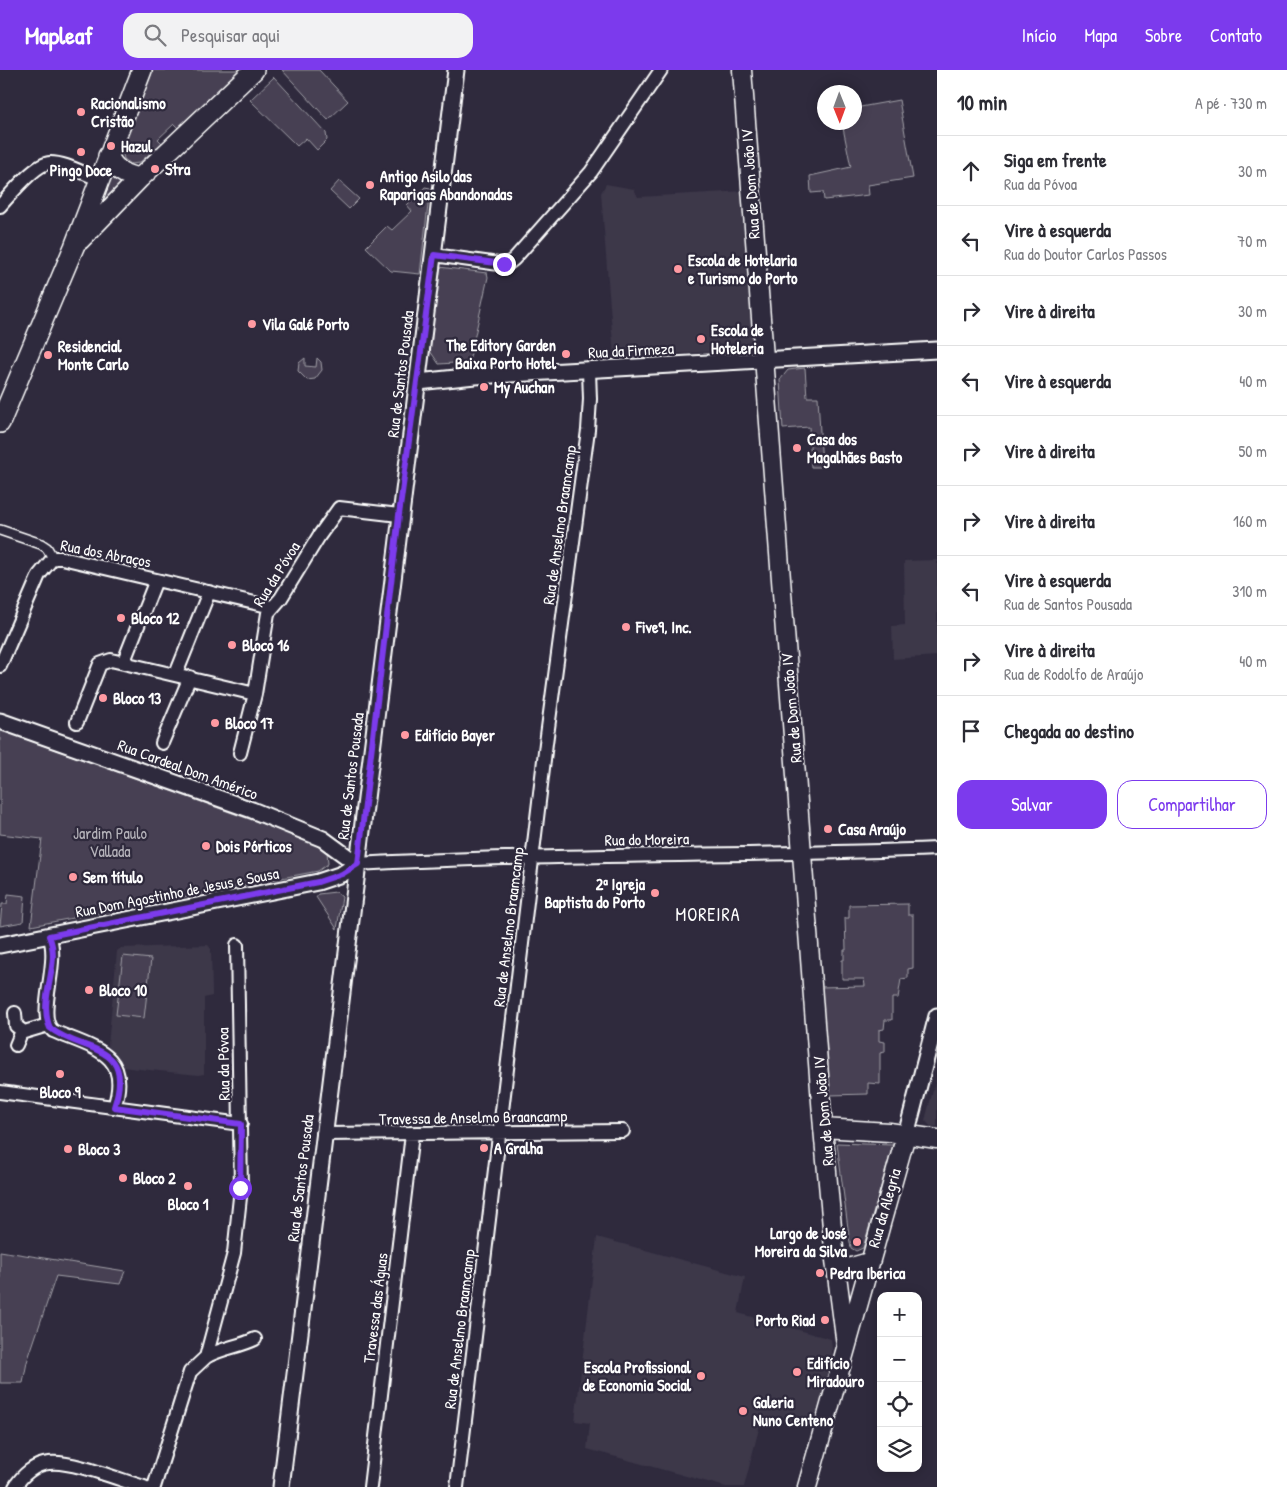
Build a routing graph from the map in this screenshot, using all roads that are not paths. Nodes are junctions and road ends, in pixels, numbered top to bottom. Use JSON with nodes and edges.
{"nodes":[{"id":1,"x":142,"y":70,"type":"edge"},
{"id":2,"x":254,"y":70,"type":"edge"},
{"id":3,"x":456,"y":70,"type":"edge"},
{"id":4,"x":661,"y":70,"type":"edge"},
{"id":5,"x":742,"y":70,"type":"edge"},
{"id":6,"x":108,"y":156,"type":"junction"},
{"id":7,"x":140,"y":178,"type":"junction"},
{"id":8,"x":99,"y":179,"type":"junction"},
{"id":9,"x":0,"y":206,"type":"edge"},
{"id":10,"x":74,"y":247,"type":"junction"},
{"id":11,"x":434,"y":255,"type":"junction"},
{"id":12,"x":937,"y":350,"type":"edge"},
{"id":13,"x":763,"y":360,"type":"junction"},
{"id":14,"x":589,"y":371,"type":"junction"},
{"id":15,"x":418,"y":382,"type":"junction"},
{"id":16,"x":0,"y":423,"type":"edge"},
{"id":17,"x":399,"y":515,"type":"junction"},
{"id":18,"x":0,"y":530,"type":"edge"},
{"id":19,"x":53,"y":558,"type":"junction"},
{"id":20,"x":156,"y":580,"type":"junction"},
{"id":21,"x":209,"y":592,"type":"junction"},
{"id":22,"x":272,"y":608,"type":"junction"},
{"id":23,"x":124,"y":662,"type":"junction"},
{"id":24,"x":0,"y":666,"type":"edge"},
{"id":25,"x":176,"y":674,"type":"junction"},
{"id":26,"x":190,"y":677,"type":"junction"},
{"id":27,"x":256,"y":694,"type":"junction"},
{"id":28,"x":0,"y":721,"type":"edge"},
{"id":29,"x":77,"y":722,"type":"dead end"},
{"id":30,"x":162,"y":743,"type":"dead end"},
{"id":31,"x":240,"y":753,"type":"dead end"},
{"id":32,"x":937,"y":848,"type":"edge"},
{"id":33,"x":803,"y":854,"type":"junction"},
{"id":34,"x":533,"y":857,"type":"junction"},
{"id":35,"x":358,"y":864,"type":"junction"},
{"id":36,"x":49,"y":936,"type":"junction"},
{"id":37,"x":0,"y":945,"type":"edge"},
{"id":38,"x":238,"y":946,"type":"dead end"},
{"id":39,"x":15,"y":1013,"type":"dead end"},
{"id":40,"x":937,"y":1016,"type":"edge"},
{"id":41,"x":48,"y":1025,"type":"junction"},
{"id":42,"x":24,"y":1032,"type":"junction"},
{"id":43,"x":16,"y":1045,"type":"dead end"},
{"id":44,"x":0,"y":1092,"type":"edge"},
{"id":45,"x":114,"y":1107,"type":"junction"},
{"id":46,"x":241,"y":1124,"type":"junction"},
{"id":47,"x":823,"y":1128,"type":"junction"},
{"id":48,"x":623,"y":1131,"type":"dead end"},
{"id":49,"x":499,"y":1132,"type":"junction"},
{"id":50,"x":323,"y":1134,"type":"junction"},
{"id":51,"x":412,"y":1134,"type":"junction"},
{"id":52,"x":906,"y":1134,"type":"junction"},
{"id":53,"x":937,"y":1139,"type":"edge"},
{"id":54,"x":835,"y":1260,"type":"junction"},
{"id":55,"x":869,"y":1262,"type":"junction"},
{"id":56,"x":255,"y":1339,"type":"dead end"},
{"id":57,"x":846,"y":1345,"type":"junction"},
{"id":58,"x":206,"y":1357,"type":"junction"},
{"id":59,"x":15,"y":1487,"type":"edge"},
{"id":60,"x":144,"y":1487,"type":"edge"},
{"id":61,"x":154,"y":1487,"type":"edge"},
{"id":62,"x":281,"y":1487,"type":"edge"},
{"id":63,"x":370,"y":1487,"type":"edge"},
{"id":64,"x":457,"y":1487,"type":"edge"},
{"id":65,"x":807,"y":1487,"type":"edge"}],
"edges":[{"from":1,"to":6,"type":"main road"},
{"from":2,"to":7,"type":"main road"},
{"from":3,"to":11,"type":"street","name":"Rua de Santos Pousada"},
{"from":4,"to":11,"type":"street"},
{"from":5,"to":13,"type":"main road","name":"Rua de Dom João IV"},
{"from":6,"to":7,"type":"main road"},
{"from":6,"to":8,"type":"main road"},
{"from":7,"to":10,"type":"main road"},
{"from":8,"to":9,"type":"street"},
{"from":8,"to":10,"type":"main road"},
{"from":10,"to":16,"type":"main road"},
{"from":11,"to":15,"type":"street","name":"Rua de Santos Pousada"},
{"from":12,"to":13,"type":"street","name":"Rua da Firmeza"},
{"from":13,"to":14,"type":"street","name":"Rua da Firmeza"},
{"from":13,"to":33,"type":"main road","name":"Rua de Dom João IV"},
{"from":14,"to":15,"type":"street","name":"Rua da Firmeza"},
{"from":14,"to":34,"type":"street","name":"Rua de Anselmo Braamcamp"},
{"from":15,"to":17,"type":"street","name":"Rua de Santos Pousada"},
{"from":17,"to":22,"type":"street","name":"Rua da Póvoa"},
{"from":17,"to":35,"type":"street","name":"Rua de Santos Pousada"},
{"from":18,"to":19,"type":"street"},
{"from":19,"to":20,"type":"street","name":"Rua dos Abraços"},
{"from":19,"to":24,"type":"street","name":"Rua dos Abraços"},
{"from":20,"to":21,"type":"street","name":"Rua dos Abraços"},
{"from":20,"to":23,"type":"street"},
{"from":21,"to":22,"type":"street","name":"Rua dos Abraços"},
{"from":21,"to":25,"type":"street"},
{"from":22,"to":27,"type":"street","name":"Rua da Póvoa"},
{"from":23,"to":25,"type":"street"},
{"from":23,"to":29,"type":"street"},
{"from":25,"to":26,"type":"street"},
{"from":26,"to":27,"type":"street"},
{"from":26,"to":30,"type":"street"},
{"from":27,"to":31,"type":"street","name":"Rua da Póvoa"},
{"from":28,"to":35,"type":"street","name":"Rua Cardeal Dom Américo"},
{"from":32,"to":33,"type":"street","name":"Rua do Moreira"},
{"from":33,"to":34,"type":"street","name":"Rua do Moreira"},
{"from":33,"to":47,"type":"main road","name":"Rua de Dom João IV"},
{"from":34,"to":35,"type":"street","name":"Rua do Moreira"},
{"from":34,"to":49,"type":"street","name":"Rua de Anselmo Braamcamp"},
{"from":35,"to":36,"type":"street","name":"Rua Dom Agostinho de Jesus e Sousa"},
{"from":35,"to":50,"type":"street","name":"Rua de Santos Pousada"},
{"from":36,"to":37,"type":"street","name":"Rua Dom Agostinho de Jesus e Sousa"},
{"from":36,"to":41,"type":"street"},
{"from":38,"to":46,"type":"street","name":"Rua da Póvoa"},
{"from":39,"to":42,"type":"street"},
{"from":40,"to":52,"type":"street","name":"Rua da Alegria"},
{"from":41,"to":42,"type":"street"},
{"from":41,"to":45,"type":"street"},
{"from":42,"to":43,"type":"street"},
{"from":44,"to":45,"type":"street"},
{"from":45,"to":46,"type":"street"},
{"from":46,"to":58,"type":"street","name":"Rua da Póvoa"},
{"from":47,"to":52,"type":"main road"},
{"from":47,"to":54,"type":"main road","name":"Rua de Dom João IV"},
{"from":48,"to":49,"type":"street","name":"Travessa de Anselmo Braancamp"},
{"from":49,"to":51,"type":"street","name":"Travessa de Anselmo Braancamp"},
{"from":49,"to":64,"type":"street","name":"Rua de Anselmo Braamcamp"},
{"from":50,"to":51,"type":"street","name":"Travessa de Anselmo Braancamp"},
{"from":50,"to":62,"type":"street","name":"Rua de Santos Pousada"},
{"from":51,"to":63,"type":"street","name":"Travessa das Águas"},
{"from":52,"to":53,"type":"main road"},
{"from":52,"to":55,"type":"main road","name":"Rua da Alegria"},
{"from":54,"to":55,"type":"main road"},
{"from":54,"to":57,"type":"main road","name":"Rua de Dom João IV"},
{"from":55,"to":57,"type":"main road","name":"Rua da Alegria"},
{"from":56,"to":58,"type":"street","name":"Rua da Póvoa"},
{"from":57,"to":65,"type":"main road","name":"Rua da Alegria"},
{"from":58,"to":61,"type":"street","name":"Rua da Póvoa"},
{"from":59,"to":60,"type":"street"}]}
